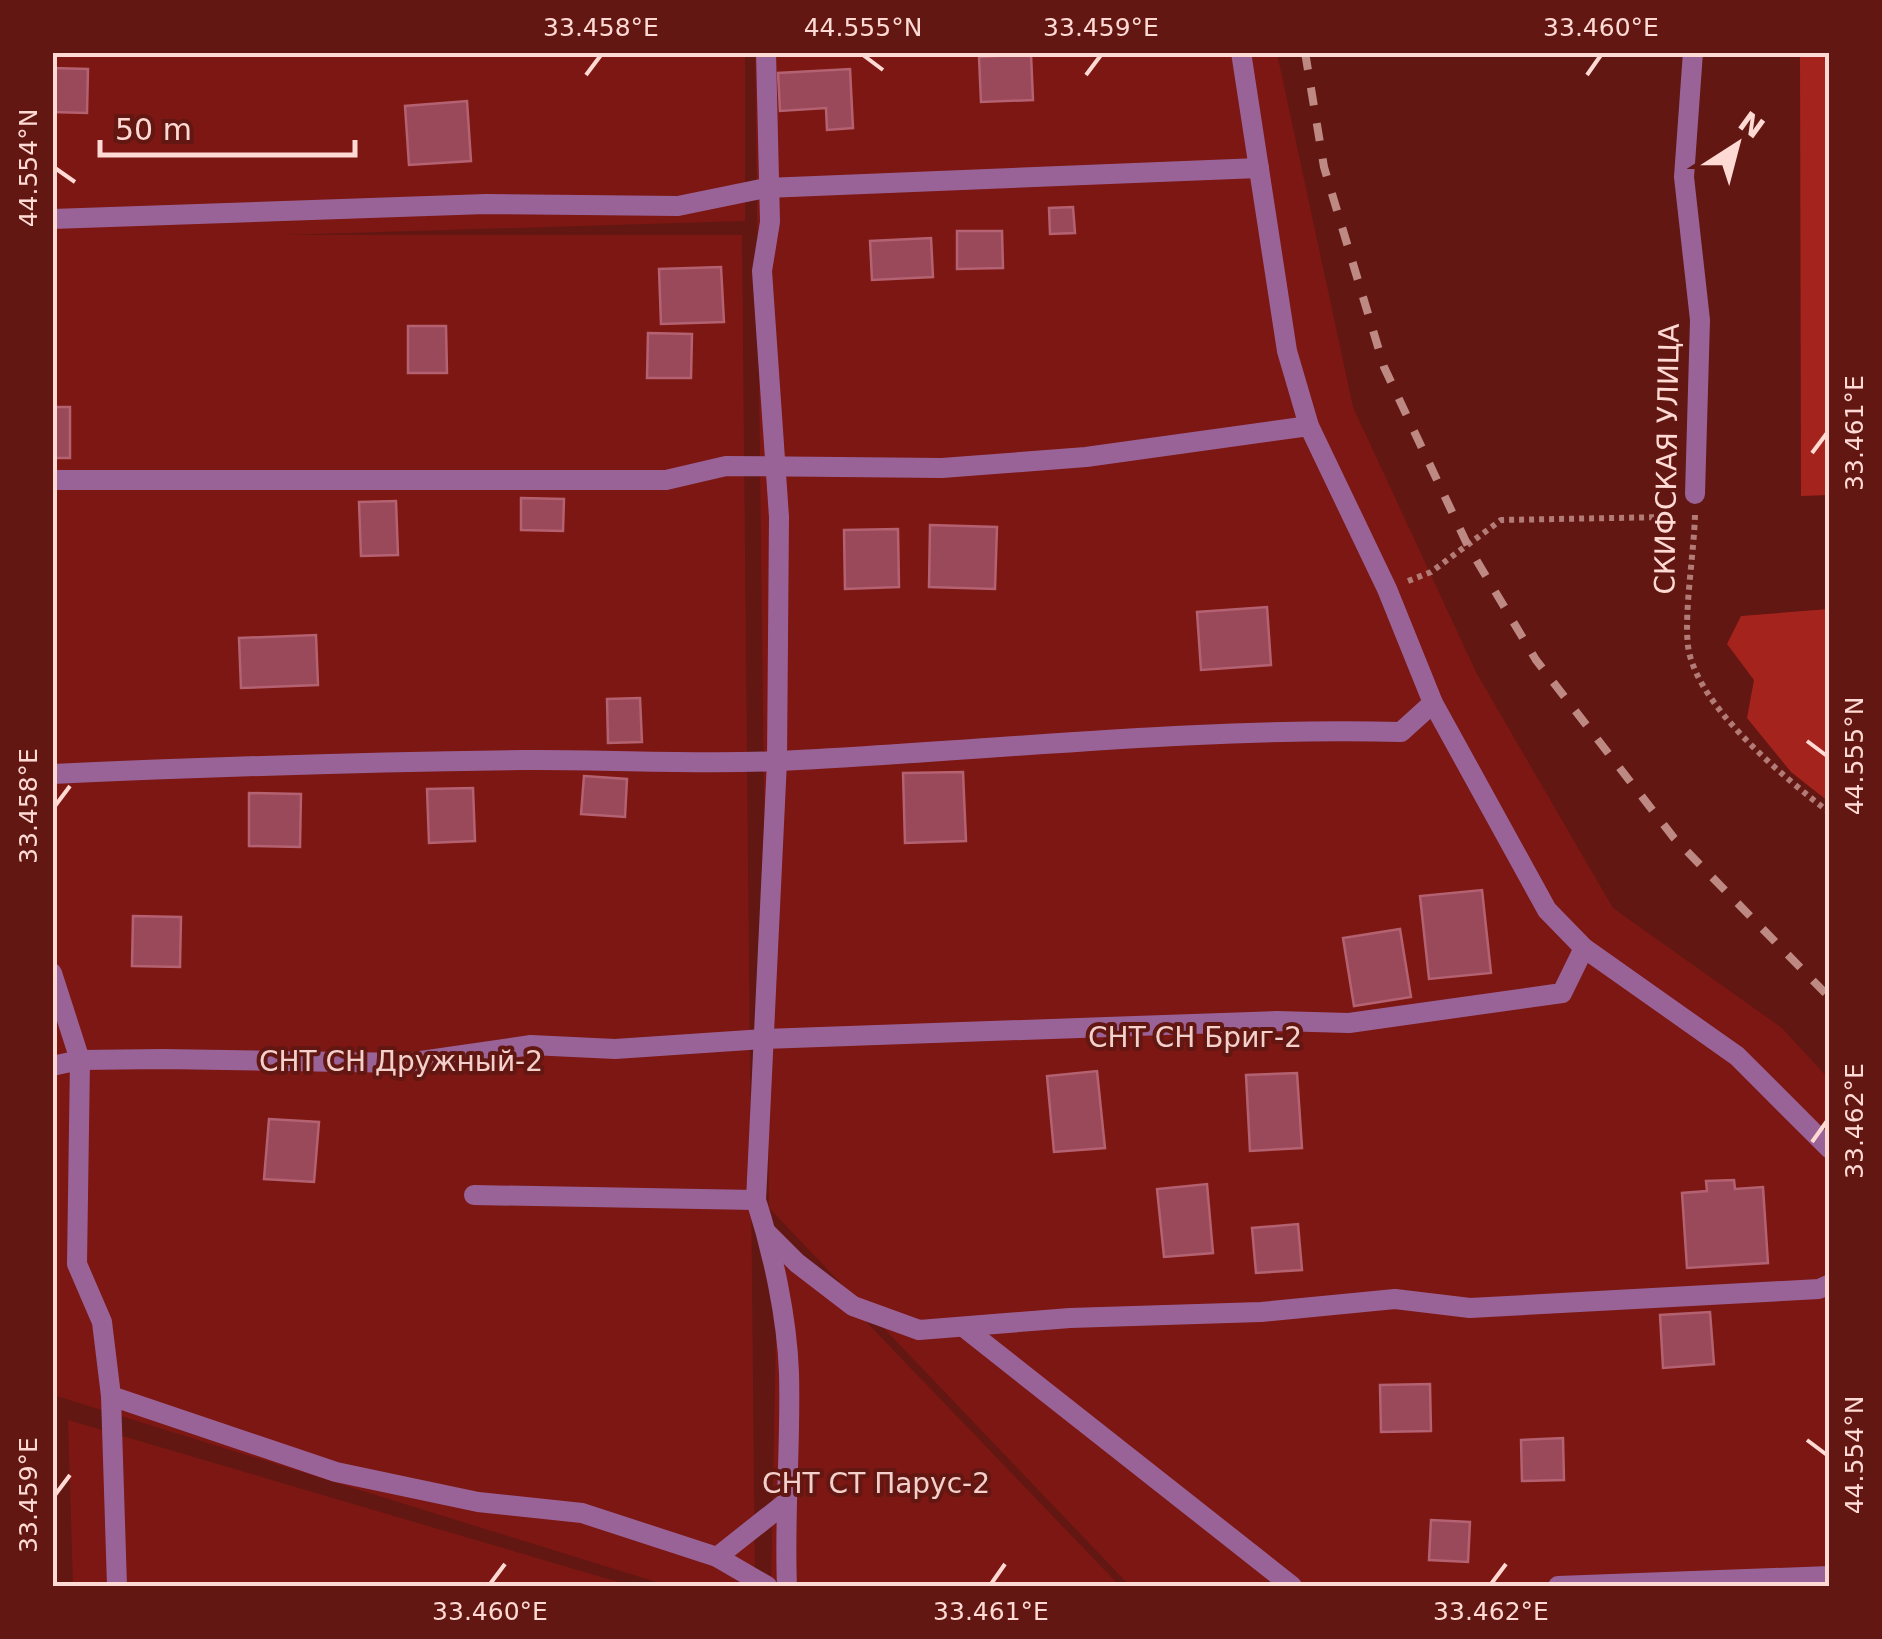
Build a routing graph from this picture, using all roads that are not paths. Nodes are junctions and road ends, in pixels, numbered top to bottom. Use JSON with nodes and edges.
{"nodes":[{"id":1,"x":766,"y":52,"type":"edge"},
{"id":2,"x":1241,"y":52,"type":"edge"},
{"id":3,"x":1694,"y":52,"type":"edge"},
{"id":4,"x":1260,"y":168,"type":"junction"},
{"id":5,"x":766,"y":188,"type":"junction"},
{"id":6,"x":52,"y":219,"type":"edge"},
{"id":7,"x":1310,"y":426,"type":"junction"},
{"id":8,"x":774,"y":467,"type":"junction"},
{"id":9,"x":52,"y":480,"type":"edge"},
{"id":10,"x":1696,"y":494,"type":"road end"},
{"id":11,"x":1434,"y":703,"type":"junction"},
{"id":12,"x":777,"y":762,"type":"junction"},
{"id":13,"x":52,"y":774,"type":"edge"},
{"id":14,"x":1584,"y":948,"type":"junction"},
{"id":15,"x":52,"y":974,"type":"edge"},
{"id":16,"x":764,"y":1039,"type":"junction"},
{"id":17,"x":80,"y":1060,"type":"junction"},
{"id":18,"x":52,"y":1066,"type":"edge"},
{"id":19,"x":1830,"y":1149,"type":"edge"},
{"id":20,"x":474,"y":1194,"type":"dead end"},
{"id":21,"x":756,"y":1200,"type":"junction"},
{"id":22,"x":767,"y":1232,"type":"junction"},
{"id":23,"x":1830,"y":1284,"type":"edge"},
{"id":24,"x":966,"y":1328,"type":"junction"},
{"id":25,"x":111,"y":1396,"type":"junction"},
{"id":26,"x":784,"y":1504,"type":"junction"},
{"id":27,"x":716,"y":1557,"type":"junction"},
{"id":28,"x":1830,"y":1576,"type":"edge"},
{"id":29,"x":117,"y":1586,"type":"edge"},
{"id":30,"x":767,"y":1586,"type":"edge"},
{"id":31,"x":787,"y":1586,"type":"edge"},
{"id":32,"x":1292,"y":1586,"type":"edge"},
{"id":33,"x":1558,"y":1586,"type":"edge"}],
"edges":[{"from":1,"to":5,"type":"street"},
{"from":2,"to":4,"type":"street"},
{"from":3,"to":10,"type":"street","name":"СКИФСКАЯ УЛИЦА"},
{"from":4,"to":5,"type":"street"},
{"from":4,"to":7,"type":"street"},
{"from":5,"to":6,"type":"street"},
{"from":5,"to":8,"type":"street"},
{"from":7,"to":8,"type":"street"},
{"from":7,"to":11,"type":"street"},
{"from":8,"to":9,"type":"street"},
{"from":8,"to":12,"type":"street"},
{"from":11,"to":12,"type":"street"},
{"from":11,"to":14,"type":"street"},
{"from":12,"to":13,"type":"street"},
{"from":12,"to":16,"type":"street"},
{"from":14,"to":16,"type":"street"},
{"from":14,"to":19,"type":"street"},
{"from":15,"to":17,"type":"street"},
{"from":16,"to":17,"type":"street"},
{"from":16,"to":21,"type":"street"},
{"from":17,"to":18,"type":"street"},
{"from":17,"to":25,"type":"street"},
{"from":20,"to":21,"type":"street"},
{"from":21,"to":22,"type":"street"},
{"from":22,"to":24,"type":"street"},
{"from":22,"to":26,"type":"street"},
{"from":23,"to":24,"type":"street"},
{"from":24,"to":32,"type":"street"},
{"from":25,"to":27,"type":"street"},
{"from":25,"to":29,"type":"street"},
{"from":26,"to":27,"type":"street"},
{"from":26,"to":31,"type":"street"},
{"from":27,"to":30,"type":"street"},
{"from":28,"to":33,"type":"street"}]}
